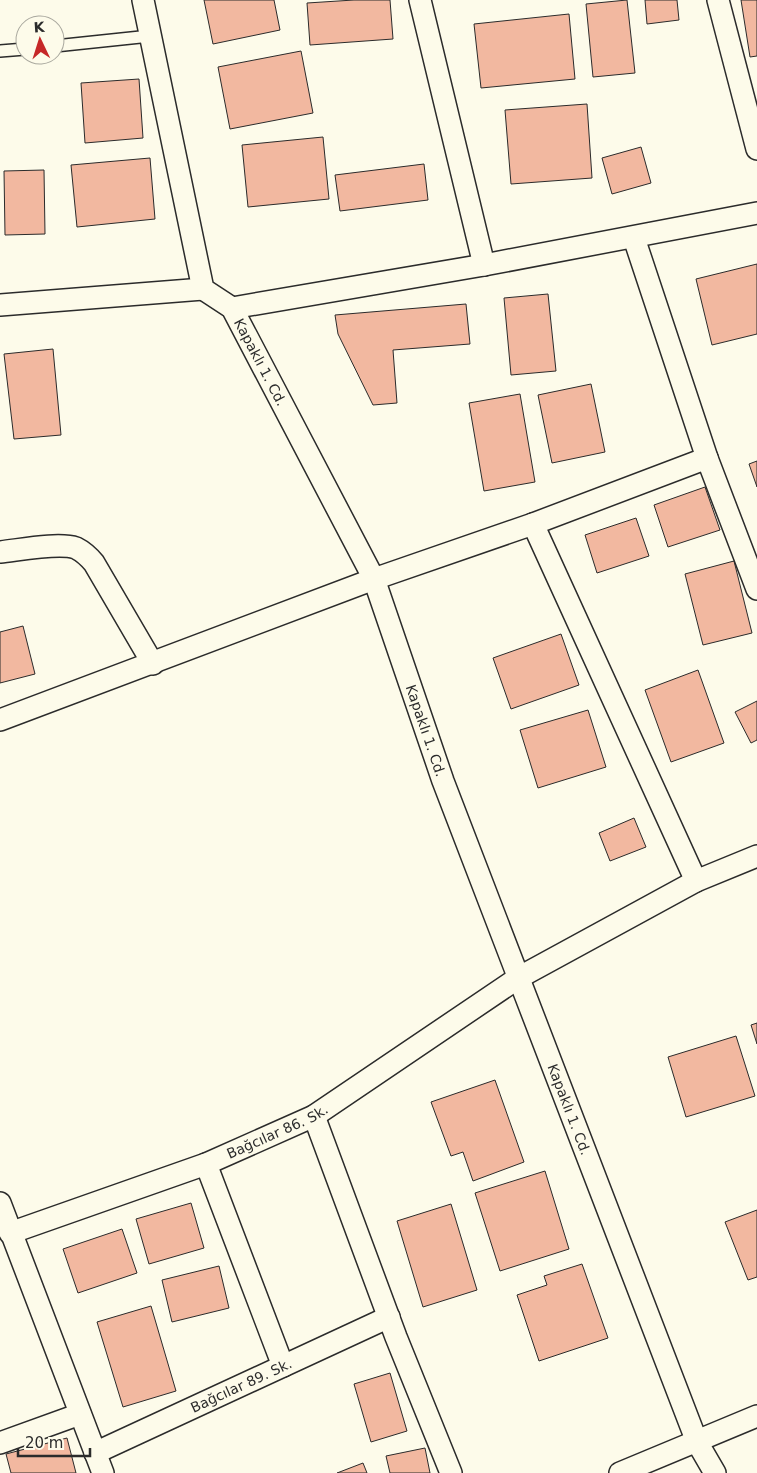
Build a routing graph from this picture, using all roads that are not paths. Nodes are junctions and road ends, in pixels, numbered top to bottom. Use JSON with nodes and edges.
{"nodes":[{"id":1,"x":143,"y":0,"type":"edge"},
{"id":2,"x":718,"y":0,"type":"edge"},
{"id":3,"x":425,"y":1,"type":"edge"},
{"id":4,"x":150,"y":36,"type":"junction"},
{"id":5,"x":65,"y":45,"type":"edge"},
{"id":6,"x":15,"y":50,"type":"edge"},
{"id":7,"x":0,"y":52,"type":"edge"},
{"id":8,"x":757,"y":149,"type":"edge"},
{"id":9,"x":757,"y":213,"type":"edge"},
{"id":10,"x":634,"y":238,"type":"junction"},
{"id":11,"x":484,"y":265,"type":"junction"},
{"id":12,"x":203,"y":289,"type":"junction"},
{"id":13,"x":0,"y":305,"type":"edge"},
{"id":14,"x":232,"y":308,"type":"junction"},
{"id":15,"x":707,"y":458,"type":"junction"},
{"id":16,"x":533,"y":524,"type":"junction"},
{"id":17,"x":0,"y":552,"type":"edge"},
{"id":18,"x":374,"y":579,"type":"junction"},
{"id":19,"x":757,"y":589,"type":"edge"},
{"id":20,"x":153,"y":664,"type":"junction"},
{"id":21,"x":0,"y":720,"type":"edge"},
{"id":22,"x":757,"y":856,"type":"edge"},
{"id":23,"x":696,"y":881,"type":"junction"},
{"id":24,"x":518,"y":978,"type":"junction"},
{"id":25,"x":314,"y":1116,"type":"junction"},
{"id":26,"x":206,"y":1164,"type":"junction"},
{"id":27,"x":0,"y":1203,"type":"edge"},
{"id":28,"x":10,"y":1233,"type":"junction"},
{"id":29,"x":389,"y":1317,"type":"junction"},
{"id":30,"x":283,"y":1366,"type":"junction"},
{"id":31,"x":80,"y":1414,"type":"junction"},
{"id":32,"x":757,"y":1416,"type":"edge"},
{"id":33,"x":697,"y":1442,"type":"junction"},
{"id":34,"x":0,"y":1443,"type":"edge"},
{"id":35,"x":95,"y":1453,"type":"junction"},
{"id":36,"x":103,"y":1473,"type":"edge"},
{"id":37,"x":451,"y":1473,"type":"edge"},
{"id":38,"x":620,"y":1473,"type":"edge"},
{"id":39,"x":715,"y":1473,"type":"edge"}],
"edges":[{"from":1,"to":4,"type":"street"},
{"from":2,"to":8,"type":"street"},
{"from":3,"to":11,"type":"street"},
{"from":4,"to":5,"type":"lane"},
{"from":4,"to":12,"type":"street"},
{"from":6,"to":7,"type":"lane"},
{"from":9,"to":10,"type":"street"},
{"from":10,"to":11,"type":"street"},
{"from":10,"to":15,"type":"street"},
{"from":11,"to":14,"type":"street"},
{"from":12,"to":13,"type":"street"},
{"from":12,"to":14,"type":"street","name":"Kapaklı 1. Cd."},
{"from":14,"to":18,"type":"street","name":"Kapaklı 1. Cd."},
{"from":15,"to":16,"type":"street"},
{"from":15,"to":19,"type":"street"},
{"from":16,"to":18,"type":"street"},
{"from":16,"to":23,"type":"street"},
{"from":17,"to":20,"type":"street"},
{"from":18,"to":20,"type":"street"},
{"from":18,"to":24,"type":"street","name":"Kapaklı 1. Cd."},
{"from":20,"to":21,"type":"street"},
{"from":22,"to":23,"type":"street","name":"Bağcılar 86. Sk."},
{"from":23,"to":24,"type":"street","name":"Bağcılar 86. Sk."},
{"from":24,"to":25,"type":"street","name":"Bağcılar 86. Sk."},
{"from":24,"to":33,"type":"street","name":"Kapaklı 1. Cd."},
{"from":25,"to":26,"type":"street","name":"Bağcılar 86. Sk."},
{"from":25,"to":29,"type":"street"},
{"from":26,"to":28,"type":"street","name":"Bağcılar 86. Sk."},
{"from":26,"to":30,"type":"street"},
{"from":27,"to":28,"type":"street"},
{"from":28,"to":31,"type":"street"},
{"from":29,"to":30,"type":"street","name":"Bağcılar 89. Sk."},
{"from":29,"to":37,"type":"street"},
{"from":30,"to":35,"type":"street","name":"Bağcılar 89. Sk."},
{"from":31,"to":34,"type":"street"},
{"from":31,"to":35,"type":"street"},
{"from":32,"to":33,"type":"street"},
{"from":33,"to":38,"type":"street"},
{"from":33,"to":39,"type":"street","name":"Kapaklı 1. Cd."},
{"from":35,"to":36,"type":"street"}]}
